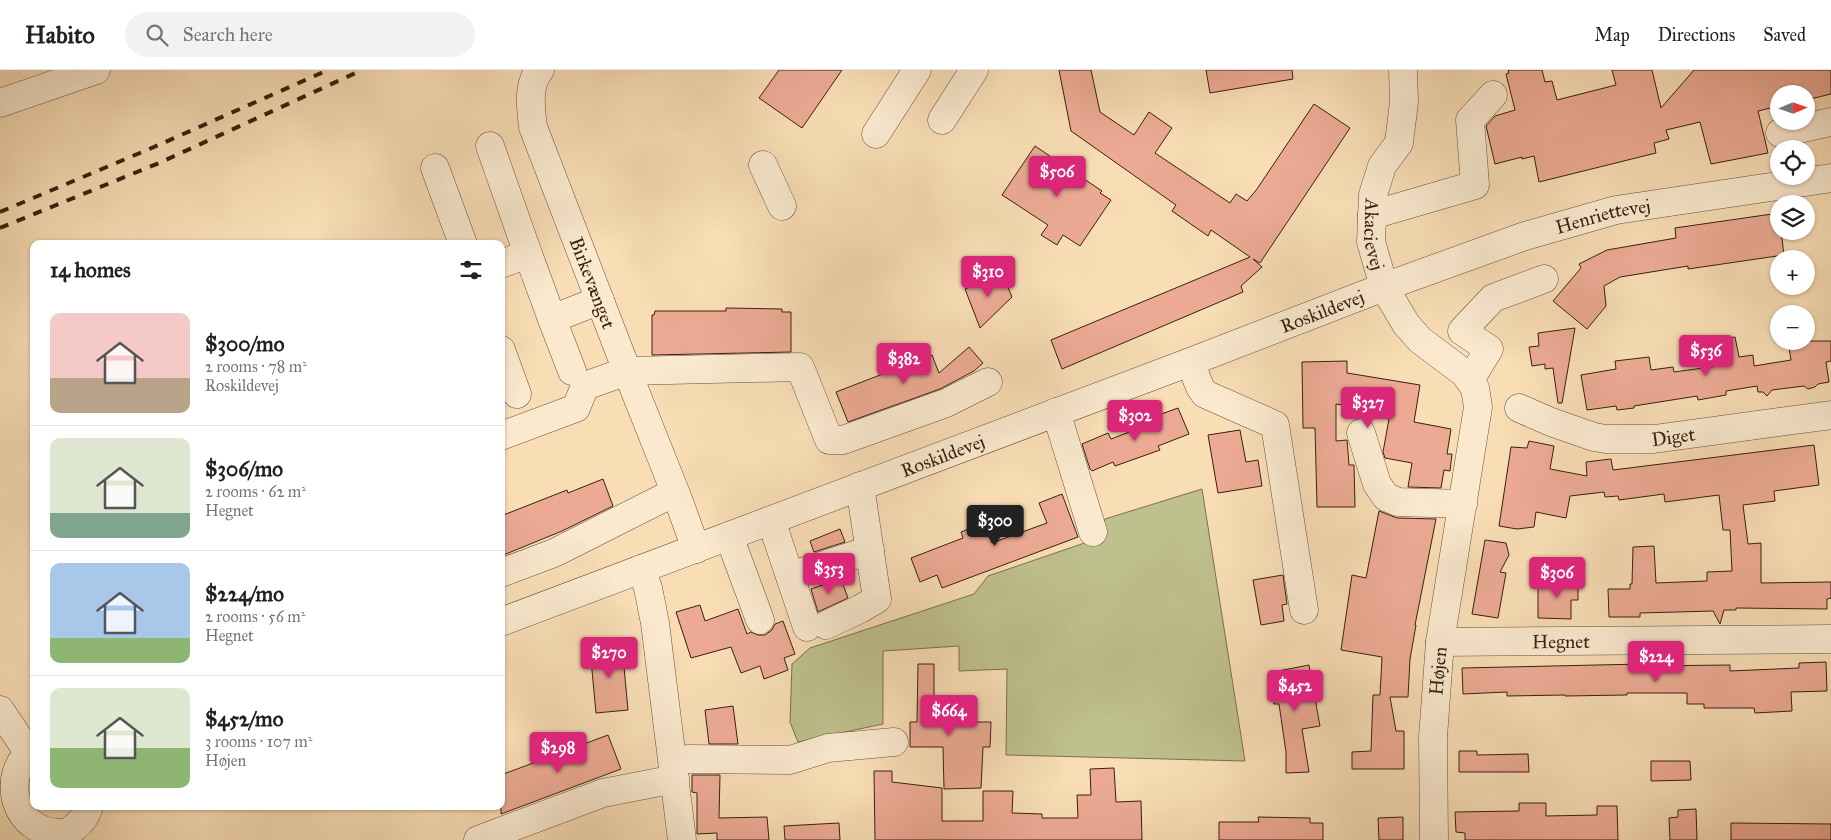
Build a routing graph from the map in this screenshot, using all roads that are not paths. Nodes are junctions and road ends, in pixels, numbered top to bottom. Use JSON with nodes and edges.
{"nodes":[{"id":1,"x":540,"y":70,"type":"edge"},
{"id":2,"x":917,"y":70,"type":"edge"},
{"id":3,"x":1403,"y":70,"type":"edge"},
{"id":4,"x":971,"y":71,"type":"edge"},
{"id":5,"x":85,"y":72,"type":"edge"},
{"id":6,"x":1493,"y":95,"type":"dead end"},
{"id":7,"x":0,"y":103,"type":"edge"},
{"id":8,"x":942,"y":120,"type":"dead end"},
{"id":9,"x":1831,"y":122,"type":"edge"},
{"id":10,"x":1780,"y":133,"type":"dead end"},
{"id":11,"x":876,"y":134,"type":"dead end"},
{"id":12,"x":490,"y":146,"type":"dead end"},
{"id":13,"x":763,"y":165,"type":"dead end"},
{"id":14,"x":435,"y":168,"type":"dead end"},
{"id":15,"x":1831,"y":178,"type":"edge"},
{"id":16,"x":1372,"y":205,"type":"junction"},
{"id":17,"x":782,"y":206,"type":"dead end"},
{"id":18,"x":462,"y":240,"type":"edge"},
{"id":19,"x":528,"y":254,"type":"junction"},
{"id":20,"x":505,"y":263,"type":"edge"},
{"id":21,"x":1544,"y":279,"type":"dead end"},
{"id":22,"x":1384,"y":287,"type":"junction"},
{"id":23,"x":600,"y":300,"type":"junction"},
{"id":24,"x":552,"y":319,"type":"junction"},
{"id":25,"x":505,"y":361,"type":"edge"},
{"id":26,"x":1190,"y":362,"type":"junction"},
{"id":27,"x":572,"y":371,"type":"dead end"},
{"id":28,"x":627,"y":371,"type":"junction"},
{"id":29,"x":1470,"y":380,"type":"junction"},
{"id":30,"x":988,"y":382,"type":"dead end"},
{"id":31,"x":517,"y":394,"type":"dead end"},
{"id":32,"x":1519,"y":408,"type":"dead end"},
{"id":33,"x":1056,"y":412,"type":"junction"},
{"id":34,"x":1831,"y":415,"type":"edge"},
{"id":35,"x":1361,"y":433,"type":"dead end"},
{"id":36,"x":505,"y":435,"type":"edge"},
{"id":37,"x":860,"y":486,"type":"junction"},
{"id":38,"x":676,"y":492,"type":"junction"},
{"id":39,"x":1463,"y":504,"type":"junction"},
{"id":40,"x":771,"y":520,"type":"junction"},
{"id":41,"x":1093,"y":532,"type":"dead end"},
{"id":42,"x":729,"y":536,"type":"junction"},
{"id":43,"x":696,"y":548,"type":"junction"},
{"id":44,"x":870,"y":550,"type":"junction"},
{"id":45,"x":641,"y":569,"type":"junction"},
{"id":46,"x":505,"y":571,"type":"edge"},
{"id":47,"x":790,"y":576,"type":"junction"},
{"id":48,"x":1304,"y":610,"type":"dead end"},
{"id":49,"x":505,"y":620,"type":"edge"},
{"id":50,"x":760,"y":620,"type":"dead end"},
{"id":51,"x":1831,"y":639,"type":"edge"},
{"id":52,"x":1440,"y":642,"type":"junction"},
{"id":53,"x":0,"y":710,"type":"edge"},
{"id":54,"x":894,"y":742,"type":"dead end"},
{"id":55,"x":30,"y":751,"type":"edge"},
{"id":56,"x":30,"y":753,"type":"edge"},
{"id":57,"x":674,"y":770,"type":"junction"},
{"id":58,"x":88,"y":810,"type":"edge"},
{"id":59,"x":3,"y":811,"type":"edge"},
{"id":60,"x":60,"y":838,"type":"edge"},
{"id":61,"x":478,"y":840,"type":"edge"},
{"id":62,"x":682,"y":840,"type":"edge"},
{"id":63,"x":1434,"y":840,"type":"edge"}],
"edges":[{"from":1,"to":23,"type":"street","name":"Birkevænget"},
{"from":2,"to":11,"type":"street"},
{"from":3,"to":16,"type":"street","name":"Akacievej"},
{"from":4,"to":8,"type":"street"},
{"from":5,"to":7,"type":"street"},
{"from":6,"to":16,"type":"street"},
{"from":9,"to":10,"type":"street"},
{"from":12,"to":19,"type":"street"},
{"from":13,"to":17,"type":"street"},
{"from":14,"to":18,"type":"street"},
{"from":15,"to":22,"type":"street","name":"Henriettevej"},
{"from":16,"to":22,"type":"street","name":"Akacievej"},
{"from":19,"to":20,"type":"street"},
{"from":19,"to":24,"type":"street"},
{"from":21,"to":29,"type":"street"},
{"from":22,"to":26,"type":"street","name":"Roskildevej"},
{"from":22,"to":29,"type":"street"},
{"from":23,"to":24,"type":"street"},
{"from":23,"to":28,"type":"street","name":"Birkevænget"},
{"from":24,"to":27,"type":"street"},
{"from":25,"to":31,"type":"street"},
{"from":26,"to":33,"type":"street","name":"Roskildevej"},
{"from":26,"to":48,"type":"street"},
{"from":28,"to":30,"type":"street"},
{"from":28,"to":36,"type":"street"},
{"from":28,"to":38,"type":"street","name":"Birkevænget"},
{"from":29,"to":39,"type":"street","name":"Højen"},
{"from":32,"to":34,"type":"street","name":"Diget"},
{"from":33,"to":37,"type":"street","name":"Roskildevej"},
{"from":33,"to":41,"type":"street"},
{"from":35,"to":39,"type":"street"},
{"from":37,"to":40,"type":"street","name":"Roskildevej"},
{"from":37,"to":44,"type":"street"},
{"from":38,"to":43,"type":"street","name":"Birkevænget"},
{"from":38,"to":46,"type":"street"},
{"from":39,"to":52,"type":"street","name":"Højen"},
{"from":40,"to":42,"type":"street","name":"Roskildevej"},
{"from":40,"to":47,"type":"street"},
{"from":42,"to":43,"type":"street","name":"Roskildevej"},
{"from":42,"to":50,"type":"street"},
{"from":43,"to":45,"type":"street","name":"Roskildevej"},
{"from":44,"to":47,"type":"street"},
{"from":44,"to":47,"type":"street"},
{"from":45,"to":49,"type":"street","name":"Roskildevej"},
{"from":45,"to":57,"type":"street"},
{"from":51,"to":52,"type":"street","name":"Hegnet"},
{"from":52,"to":63,"type":"street","name":"Højen"},
{"from":53,"to":55,"type":"street"},
{"from":54,"to":57,"type":"street"},
{"from":56,"to":59,"type":"street"},
{"from":57,"to":61,"type":"street"},
{"from":57,"to":62,"type":"street"},
{"from":58,"to":60,"type":"street"},
{"from":59,"to":60,"type":"street"}]}
